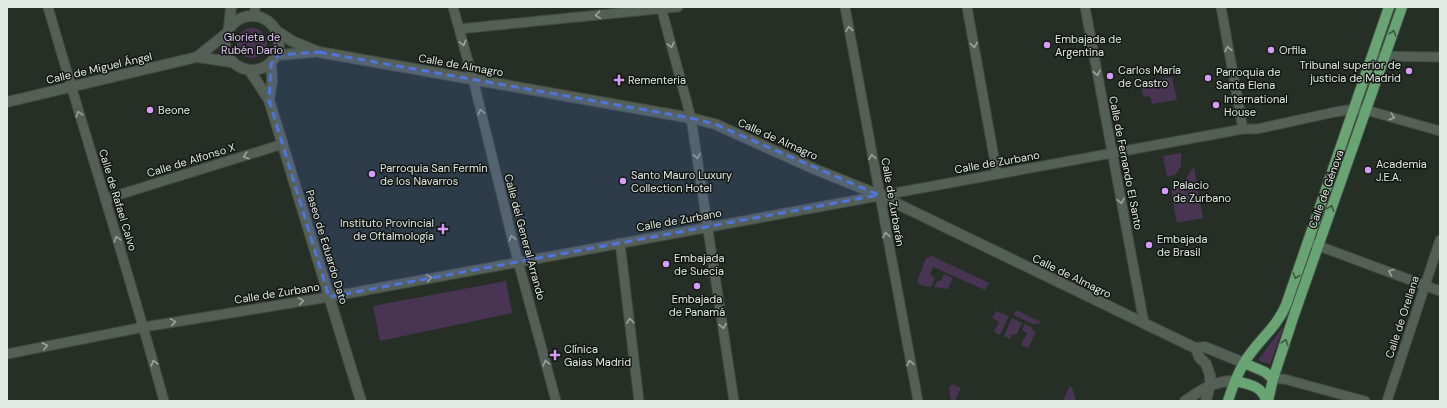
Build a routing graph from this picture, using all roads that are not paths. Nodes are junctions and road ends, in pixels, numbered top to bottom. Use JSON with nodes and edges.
{"nodes":[{"id":1,"x":48,"y":7,"type":"edge"},
{"id":2,"x":232,"y":7,"type":"edge"},
{"id":3,"x":453,"y":7,"type":"edge"},
{"id":4,"x":678,"y":7,"type":"edge"},
{"id":5,"x":845,"y":7,"type":"edge"},
{"id":6,"x":967,"y":7,"type":"edge"},
{"id":7,"x":1085,"y":7,"type":"edge"},
{"id":8,"x":1221,"y":7,"type":"edge"},
{"id":9,"x":1389,"y":7,"type":"edge"},
{"id":10,"x":1402,"y":7,"type":"edge"},
{"id":11,"x":661,"y":8,"type":"edge"},
{"id":12,"x":256,"y":10,"type":"edge"},
{"id":13,"x":459,"y":29,"type":"junction"},
{"id":14,"x":228,"y":31,"type":"junction"},
{"id":15,"x":277,"y":31,"type":"junction"},
{"id":16,"x":319,"y":52,"type":"junction"},
{"id":17,"x":278,"y":55,"type":"junction"},
{"id":18,"x":1373,"y":56,"type":"junction"},
{"id":19,"x":1384,"y":56,"type":"junction"},
{"id":20,"x":1440,"y":56,"type":"edge"},
{"id":21,"x":197,"y":57,"type":"junction"},
{"id":22,"x":232,"y":62,"type":"junction"},
{"id":23,"x":271,"y":64,"type":"junction"},
{"id":24,"x":250,"y":71,"type":"junction"},
{"id":25,"x":473,"y":79,"type":"junction"},
{"id":26,"x":71,"y":87,"type":"junction"},
{"id":27,"x":270,"y":100,"type":"junction"},
{"id":28,"x":7,"y":102,"type":"edge"},
{"id":29,"x":1354,"y":110,"type":"junction"},
{"id":30,"x":1366,"y":110,"type":"junction"},
{"id":31,"x":691,"y":118,"type":"junction"},
{"id":32,"x":1243,"y":129,"type":"junction"},
{"id":33,"x":1440,"y":131,"type":"edge"},
{"id":34,"x":283,"y":144,"type":"junction"},
{"id":35,"x":1112,"y":153,"type":"junction"},
{"id":36,"x":997,"y":174,"type":"junction"},
{"id":37,"x":879,"y":195,"type":"junction"},
{"id":38,"x":105,"y":198,"type":"junction"},
{"id":39,"x":708,"y":227,"type":"junction"},
{"id":40,"x":1440,"y":240,"type":"edge"},
{"id":41,"x":620,"y":243,"type":"junction"},
{"id":42,"x":1313,"y":243,"type":"junction"},
{"id":43,"x":519,"y":262,"type":"junction"},
{"id":44,"x":1425,"y":286,"type":"junction"},
{"id":45,"x":1440,"y":291,"type":"edge"},
{"id":46,"x":329,"y":297,"type":"junction"},
{"id":47,"x":1144,"y":323,"type":"junction"},
{"id":48,"x":144,"y":327,"type":"junction"},
{"id":49,"x":1196,"y":348,"type":"junction"},
{"id":50,"x":7,"y":354,"type":"edge"},
{"id":51,"x":1244,"y":363,"type":"junction"},
{"id":52,"x":1273,"y":379,"type":"junction"},
{"id":53,"x":1235,"y":381,"type":"junction"},
{"id":54,"x":1210,"y":385,"type":"junction"},
{"id":55,"x":164,"y":401,"type":"edge"},
{"id":56,"x":361,"y":401,"type":"edge"},
{"id":57,"x":556,"y":401,"type":"edge"},
{"id":58,"x":639,"y":401,"type":"edge"},
{"id":59,"x":734,"y":401,"type":"edge"},
{"id":60,"x":918,"y":401,"type":"edge"},
{"id":61,"x":1185,"y":401,"type":"edge"},
{"id":62,"x":1206,"y":401,"type":"edge"},
{"id":63,"x":1228,"y":401,"type":"edge"},
{"id":64,"x":1267,"y":401,"type":"edge"},
{"id":65,"x":1365,"y":401,"type":"edge"},
{"id":66,"x":1387,"y":401,"type":"edge"}],
"edges":[{"from":1,"to":26,"type":"street","name":"Calle de Rafael Calvo"},
{"from":2,"to":14,"type":"street"},
{"from":3,"to":13,"type":"street","name":"Calle del General Arrando"},
{"from":4,"to":11,"type":"street"},
{"from":37,"to":5,"type":"street","name":"Calle de Zurbarán","one_way":true},
{"from":6,"to":36,"type":"street","one_way":true},
{"from":7,"to":35,"type":"street","name":"Calle de Fernando El Santo","one_way":true},
{"from":32,"to":8,"type":"street","one_way":true},
{"from":9,"to":18,"type":"main road","name":"Calle de Génova"},
{"from":19,"to":10,"type":"main road","name":"Calle de Génova","one_way":true},
{"from":11,"to":13,"type":"street","one_way":true},
{"from":11,"to":31,"type":"street","one_way":true},
{"from":12,"to":14,"type":"street"},
{"from":12,"to":15,"type":"street"},
{"from":13,"to":25,"type":"street","name":"Calle del General Arrando","one_way":true},
{"from":14,"to":21,"type":"street","name":"Calle de Miguel Ángel"},
{"from":14,"to":22,"type":"street"},
{"from":15,"to":16,"type":"street","name":"Calle de Almagro"},
{"from":15,"to":17,"type":"street"},
{"from":16,"to":17,"type":"street","name":"Calle de Almagro"},
{"from":16,"to":25,"type":"street","name":"Calle de Almagro"},
{"from":17,"to":23,"type":"street"},
{"from":18,"to":19,"type":"street"},
{"from":18,"to":29,"type":"main road","name":"Calle de Génova"},
{"from":19,"to":20,"type":"street"},
{"from":19,"to":30,"type":"main road","name":"Calle de Génova"},
{"from":21,"to":22,"type":"street","name":"Calle de Miguel Ángel"},
{"from":21,"to":26,"type":"street","name":"Calle de Miguel Ángel"},
{"from":22,"to":24,"type":"street"},
{"from":23,"to":24,"type":"street"},
{"from":23,"to":27,"type":"street","name":"Paseo de Eduardo Dato"},
{"from":24,"to":27,"type":"street","name":"Paseo de Eduardo Dato"},
{"from":25,"to":31,"type":"street","name":"Calle de Almagro"},
{"from":43,"to":25,"type":"street","name":"Calle del General Arrando","one_way":true},
{"from":26,"to":28,"type":"street","name":"Calle de Miguel Ángel"},
{"from":38,"to":26,"type":"street","name":"Calle de Rafael Calvo","one_way":true},
{"from":27,"to":34,"type":"street","name":"Paseo de Eduardo Dato"},
{"from":29,"to":30,"type":"street","name":"Calle de Zurbano"},
{"from":29,"to":32,"type":"street","name":"Calle de Zurbano"},
{"from":29,"to":42,"type":"main road","name":"Calle de Génova"},
{"from":30,"to":33,"type":"street","name":"Calle de Zurbano","one_way":true},
{"from":42,"to":30,"type":"main road","name":"Calle de Génova","one_way":true},
{"from":31,"to":37,"type":"street","name":"Calle de Almagro"},
{"from":31,"to":39,"type":"street","one_way":true},
{"from":32,"to":35,"type":"street","name":"Calle de Zurbano"},
{"from":34,"to":38,"type":"street","name":"Calle de Alfonso X","one_way":true},
{"from":34,"to":46,"type":"street","name":"Paseo de Eduardo Dato"},
{"from":35,"to":36,"type":"street","name":"Calle de Zurbano"},
{"from":35,"to":47,"type":"street","name":"Calle de Fernando El Santo","one_way":true},
{"from":36,"to":37,"type":"street","name":"Calle de Zurbano"},
{"from":37,"to":39,"type":"street","name":"Calle de Zurbano"},
{"from":37,"to":47,"type":"street","name":"Calle de Almagro"},
{"from":60,"to":37,"type":"street","name":"Calle de Zurbarán","one_way":true},
{"from":48,"to":38,"type":"street","name":"Calle de Rafael Calvo","one_way":true},
{"from":39,"to":41,"type":"street","name":"Calle de Zurbano"},
{"from":39,"to":59,"type":"street","one_way":true},
{"from":40,"to":44,"type":"street","name":"Calle de Orellana"},
{"from":41,"to":43,"type":"street","name":"Calle de Zurbano"},
{"from":58,"to":41,"type":"street","one_way":true},
{"from":44,"to":42,"type":"street","one_way":true},
{"from":42,"to":51,"type":"main road","name":"Calle de Génova","one_way":true},
{"from":52,"to":42,"type":"main road","name":"Calle de Génova","one_way":true},
{"from":46,"to":43,"type":"street","name":"Calle de Zurbano","one_way":true},
{"from":57,"to":43,"type":"street","name":"Calle del General Arrando","one_way":true},
{"from":44,"to":45,"type":"street"},
{"from":44,"to":66,"type":"street","name":"Calle de Orellana"},
{"from":48,"to":46,"type":"street","name":"Calle de Zurbano","one_way":true},
{"from":46,"to":56,"type":"street","name":"Paseo de Eduardo Dato"},
{"from":47,"to":49,"type":"street","name":"Calle de Almagro"},
{"from":50,"to":48,"type":"street","name":"Calle de Zurbano","one_way":true},
{"from":55,"to":48,"type":"street","name":"Calle de Rafael Calvo","one_way":true},
{"from":49,"to":51,"type":"street","name":"Calle de Almagro"},
{"from":49,"to":54,"type":"street"},
{"from":51,"to":52,"type":"main road"},
{"from":51,"to":53,"type":"main road","name":"Calle de Génova"},
{"from":52,"to":64,"type":"main road","name":"Calle de Génova"},
{"from":52,"to":65,"type":"street"},
{"from":53,"to":54,"type":"street"},
{"from":53,"to":63,"type":"main road","name":"Calle de Génova"},
{"from":53,"to":64,"type":"main road"},
{"from":54,"to":61,"type":"street"},
{"from":54,"to":62,"type":"street"}]}
